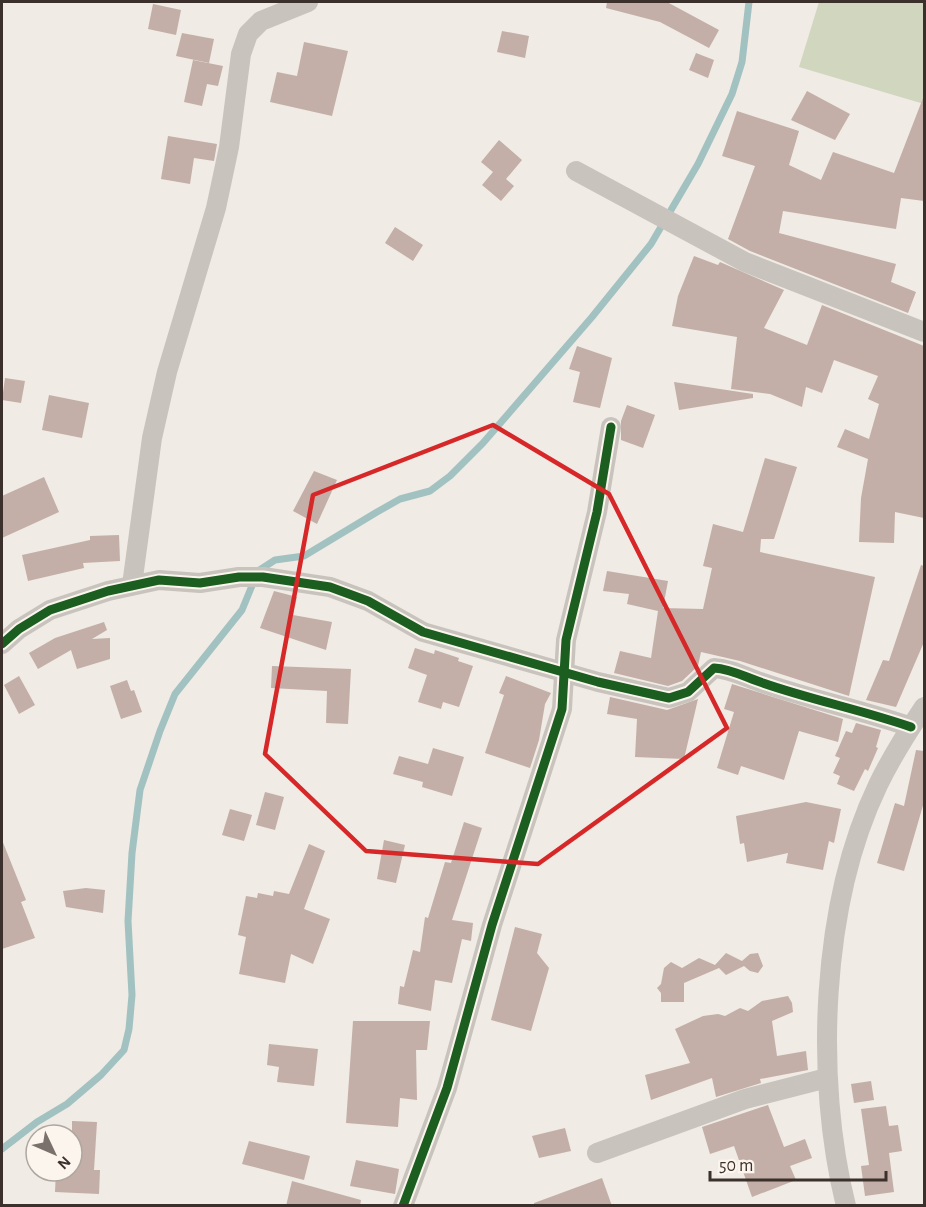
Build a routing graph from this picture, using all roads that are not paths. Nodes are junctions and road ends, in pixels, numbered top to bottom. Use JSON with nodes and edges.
{"nodes":[{"id":1,"x":308,"y":2,"type":"edge"},
{"id":2,"x":576,"y":171,"type":"dead end"},
{"id":3,"x":924,"y":332,"type":"edge"},
{"id":4,"x":611,"y":427,"type":"dead end"},
{"id":5,"x":132,"y":585,"type":"junction"},
{"id":6,"x":2,"y":644,"type":"edge"},
{"id":7,"x":566,"y":671,"type":"junction"},
{"id":8,"x":924,"y":707,"type":"edge"},
{"id":9,"x":910,"y":727,"type":"junction"},
{"id":10,"x":827,"y":1078,"type":"junction"},
{"id":11,"x":597,"y":1153,"type":"dead end"},
{"id":12,"x":403,"y":1206,"type":"edge"},
{"id":13,"x":846,"y":1206,"type":"edge"}],
"edges":[{"from":1,"to":5,"type":"street"},
{"from":2,"to":3,"type":"street"},
{"from":4,"to":7,"type":"street"},
{"from":5,"to":6,"type":"street"},
{"from":5,"to":7,"type":"street"},
{"from":7,"to":9,"type":"street"},
{"from":7,"to":12,"type":"street"},
{"from":8,"to":9,"type":"street"},
{"from":9,"to":10,"type":"street"},
{"from":10,"to":11,"type":"street"},
{"from":10,"to":13,"type":"street"}]}
